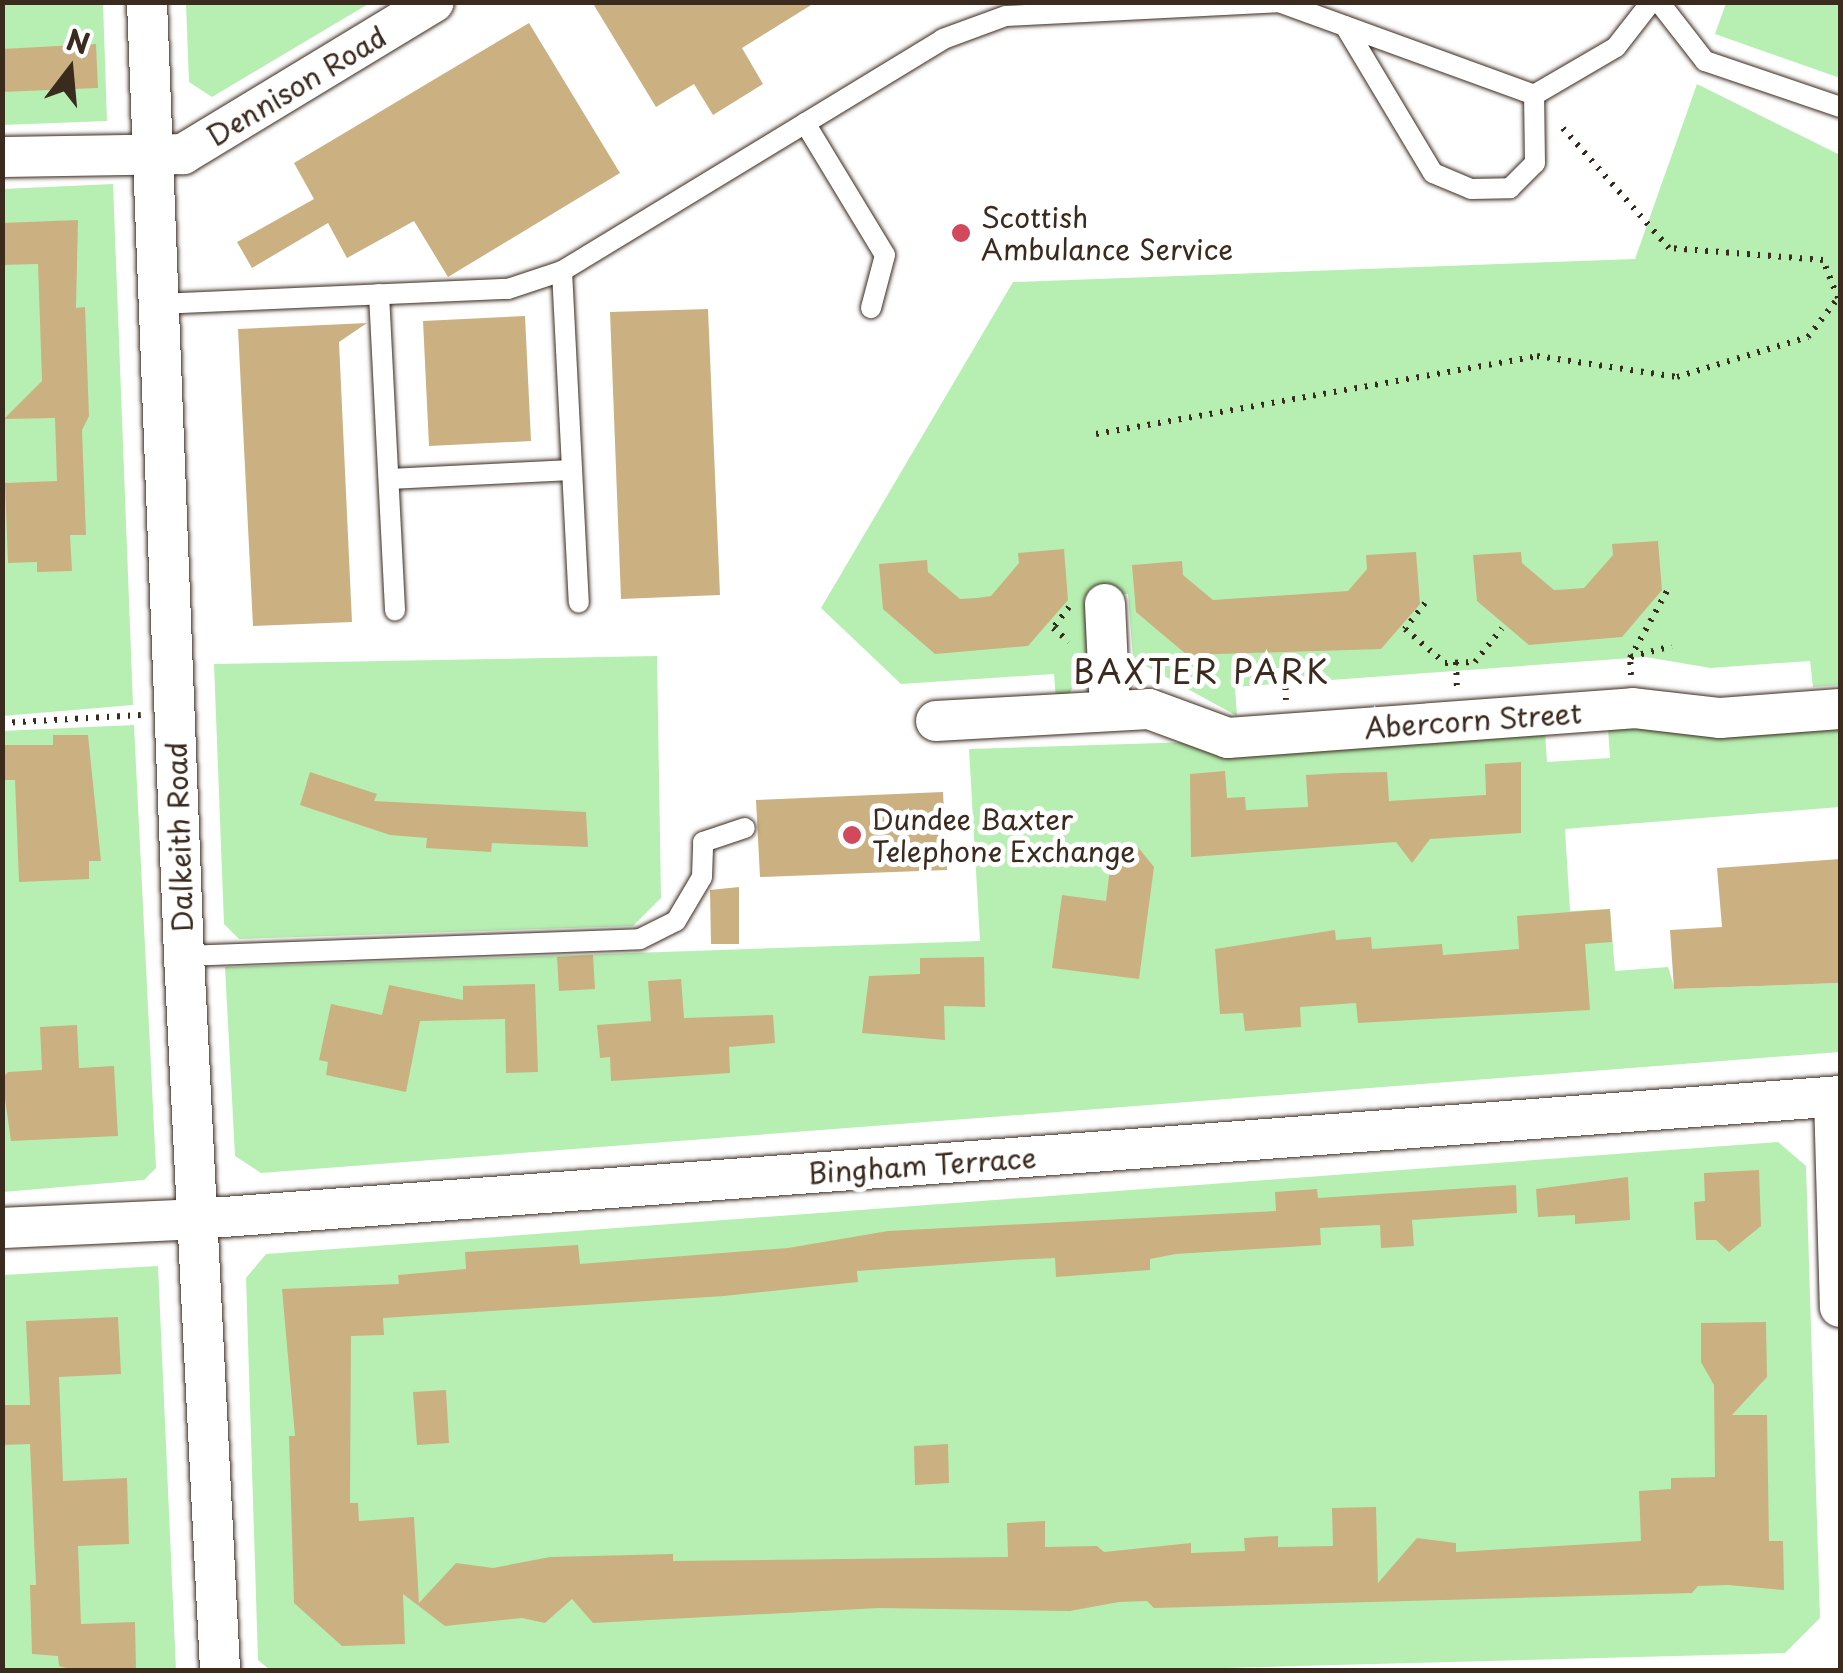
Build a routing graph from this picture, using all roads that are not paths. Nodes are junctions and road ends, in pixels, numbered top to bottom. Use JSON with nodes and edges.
{"nodes":[{"id":1,"x":147,"y":2,"type":"edge"},
{"id":2,"x":434,"y":2,"type":"edge"},
{"id":3,"x":1279,"y":2,"type":"edge"},
{"id":4,"x":1651,"y":2,"type":"edge"},
{"id":5,"x":1659,"y":2,"type":"edge"},
{"id":6,"x":1345,"y":26,"type":"junction"},
{"id":7,"x":1534,"y":95,"type":"junction"},
{"id":8,"x":1840,"y":107,"type":"edge"},
{"id":9,"x":805,"y":124,"type":"junction"},
{"id":10,"x":153,"y":153,"type":"junction"},
{"id":11,"x":2,"y":157,"type":"edge"},
{"id":12,"x":562,"y":271,"type":"junction"},
{"id":13,"x":379,"y":294,"type":"junction"},
{"id":14,"x":158,"y":304,"type":"junction"},
{"id":15,"x":871,"y":308,"type":"dead end"},
{"id":16,"x":572,"y":470,"type":"junction"},
{"id":17,"x":388,"y":479,"type":"junction"},
{"id":18,"x":579,"y":603,"type":"dead end"},
{"id":19,"x":1106,"y":604,"type":"dead end"},
{"id":20,"x":395,"y":611,"type":"dead end"},
{"id":21,"x":1840,"y":709,"type":"edge"},
{"id":22,"x":1110,"y":710,"type":"junction"},
{"id":23,"x":936,"y":721,"type":"dead end"},
{"id":24,"x":744,"y":828,"type":"dead end"},
{"id":25,"x":184,"y":956,"type":"junction"},
{"id":26,"x":1837,"y":1096,"type":"edge"},
{"id":27,"x":197,"y":1219,"type":"junction"},
{"id":28,"x":2,"y":1228,"type":"edge"},
{"id":29,"x":1840,"y":1307,"type":"edge"},
{"id":30,"x":220,"y":1670,"type":"edge"}],
"edges":[{"from":1,"to":10,"type":"street","name":"Dalkeith Road"},
{"from":2,"to":10,"type":"street","name":"Dennison Road"},
{"from":3,"to":6,"type":"lane"},
{"from":3,"to":9,"type":"lane"},
{"from":4,"to":7,"type":"lane"},
{"from":5,"to":8,"type":"lane"},
{"from":6,"to":7,"type":"lane"},
{"from":6,"to":7,"type":"lane"},
{"from":9,"to":12,"type":"lane"},
{"from":9,"to":15,"type":"lane"},
{"from":10,"to":11,"type":"street","name":"Dennison Road"},
{"from":10,"to":14,"type":"street","name":"Dalkeith Road"},
{"from":12,"to":13,"type":"lane"},
{"from":12,"to":16,"type":"lane"},
{"from":13,"to":14,"type":"lane"},
{"from":13,"to":17,"type":"lane"},
{"from":14,"to":25,"type":"street","name":"Dalkeith Road"},
{"from":16,"to":17,"type":"lane"},
{"from":16,"to":18,"type":"lane"},
{"from":17,"to":20,"type":"lane"},
{"from":19,"to":22,"type":"street"},
{"from":21,"to":22,"type":"street","name":"Abercorn Street"},
{"from":22,"to":23,"type":"street","name":"Abercorn Street"},
{"from":24,"to":25,"type":"lane"},
{"from":25,"to":27,"type":"street","name":"Dalkeith Road"},
{"from":26,"to":27,"type":"street","name":"Bingham Terrace"},
{"from":26,"to":29,"type":"street"},
{"from":27,"to":28,"type":"street","name":"Bingham Terrace"},
{"from":27,"to":30,"type":"street","name":"Dalkeith Road"}]}
